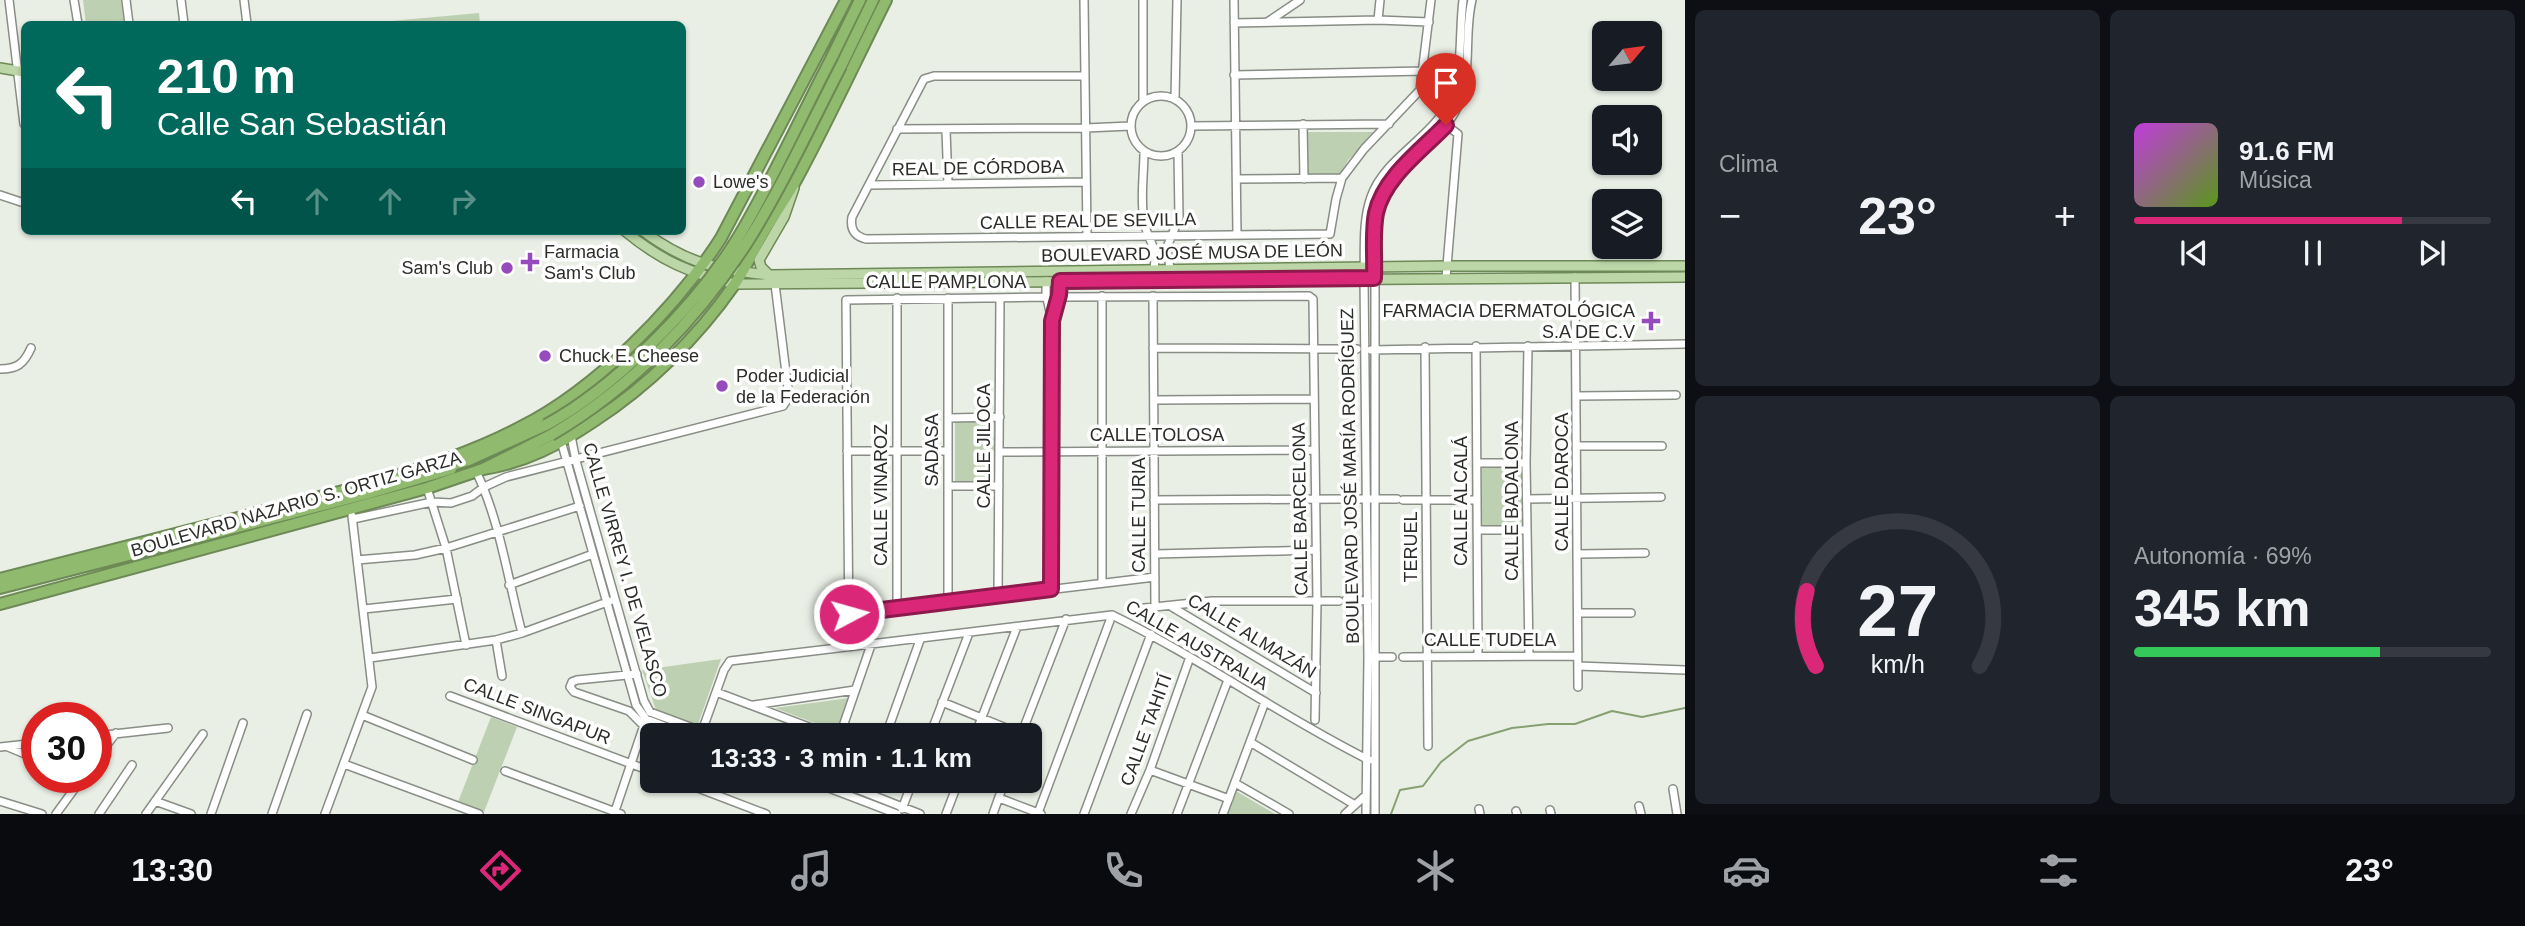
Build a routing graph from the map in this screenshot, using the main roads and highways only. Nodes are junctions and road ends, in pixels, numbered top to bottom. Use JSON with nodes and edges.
{"nodes":[{"id":1,"x":846,"y":0,"type":"edge"},
{"id":2,"x":860,"y":0,"type":"edge"},
{"id":3,"x":873,"y":0,"type":"edge"},
{"id":4,"x":886,"y":0,"type":"edge"},
{"id":5,"x":844,"y":33,"type":"junction"},
{"id":6,"x":867,"y":38,"type":"junction"},
{"id":7,"x":843,"y":62,"type":"junction"},
{"id":8,"x":0,"y":68,"type":"edge"},
{"id":9,"x":809,"y":69,"type":"junction"},
{"id":10,"x":21,"y":71,"type":"edge"},
{"id":11,"x":796,"y":181,"type":"junction"},
{"id":12,"x":632,"y":235,"type":"edge"},
{"id":13,"x":648,"y":235,"type":"edge"},
{"id":14,"x":721,"y":238,"type":"junction"},
{"id":15,"x":755,"y":246,"type":"junction"},
{"id":16,"x":1685,"y":266,"type":"edge"},
{"id":17,"x":1236,"y":268,"type":"junction"},
{"id":18,"x":700,"y":270,"type":"junction"},
{"id":19,"x":1084,"y":270,"type":"junction"},
{"id":20,"x":742,"y":272,"type":"junction"},
{"id":21,"x":1685,"y":277,"type":"edge"},
{"id":22,"x":772,"y":279,"type":"junction"},
{"id":23,"x":1236,"y":279,"type":"junction"},
{"id":24,"x":1046,"y":281,"type":"junction"},
{"id":25,"x":735,"y":284,"type":"junction"},
{"id":26,"x":684,"y":288,"type":"junction"},
{"id":27,"x":706,"y":321,"type":"junction"},
{"id":28,"x":557,"y":434,"type":"junction"},
{"id":29,"x":469,"y":460,"type":"junction"},
{"id":30,"x":377,"y":482,"type":"junction"},
{"id":31,"x":0,"y":579,"type":"edge"},
{"id":32,"x":0,"y":588,"type":"edge"},
{"id":33,"x":0,"y":604,"type":"edge"}],
"edges":[{"from":1,"to":9,"type":"highway"},
{"from":2,"to":5,"type":"highway","name":"BOULEVARD NAZARIO S. ORTIZ GARZA"},
{"from":3,"to":7,"type":"highway","name":"BOULEVARD NAZARIO S. ORTIZ GARZA"},
{"from":4,"to":6,"type":"highway"},
{"from":5,"to":9,"type":"highway"},
{"from":5,"to":28,"type":"highway","name":"BOULEVARD NAZARIO S. ORTIZ GARZA","bridge":true},
{"from":6,"to":7,"type":"highway"},
{"from":6,"to":11,"type":"highway"},
{"from":7,"to":28,"type":"highway","name":"BOULEVARD NAZARIO S. ORTIZ GARZA","bridge":true},
{"from":8,"to":10,"type":"main road"},
{"from":9,"to":14,"type":"highway"},
{"from":11,"to":15,"type":"highway"},
{"from":11,"to":22,"type":"main road"},
{"from":12,"to":18,"type":"main road"},
{"from":13,"to":18,"type":"main road"},
{"from":14,"to":15,"type":"highway"},
{"from":14,"to":18,"type":"highway"},
{"from":15,"to":20,"type":"highway"},
{"from":16,"to":17,"type":"main road","name":"BOULEVARD JOSÉ MUSA DE LEÓN"},
{"from":17,"to":19,"type":"main road","name":"BOULEVARD JOSÉ MUSA DE LEÓN"},
{"from":17,"to":23,"type":"main road"},
{"from":18,"to":20,"type":"main road","name":"BOULEVARD JOSÉ MUSA DE LEÓN"},
{"from":18,"to":25,"type":"main road","name":"BOULEVARD JOSÉ MUSA DE LEÓN"},
{"from":18,"to":26,"type":"highway"},
{"from":19,"to":22,"type":"main road","name":"BOULEVARD JOSÉ MUSA DE LEÓN"},
{"from":19,"to":24,"type":"main road"},
{"from":20,"to":22,"type":"main road","name":"BOULEVARD JOSÉ MUSA DE LEÓN"},
{"from":20,"to":25,"type":"highway"},
{"from":21,"to":23,"type":"main road","name":"BOULEVARD JOSÉ MUSA DE LEÓN"},
{"from":22,"to":24,"type":"main road","name":"BOULEVARD JOSÉ MUSA DE LEÓN"},
{"from":22,"to":25,"type":"main road","name":"BOULEVARD JOSÉ MUSA DE LEÓN"},
{"from":23,"to":24,"type":"main road","name":"BOULEVARD JOSÉ MUSA DE LEÓN"},
{"from":25,"to":27,"type":"highway"},
{"from":26,"to":27,"type":"highway"},
{"from":26,"to":30,"type":"highway"},
{"from":27,"to":28,"type":"highway"},
{"from":28,"to":29,"type":"highway","name":"BOULEVARD NAZARIO S. ORTIZ GARZA"},
{"from":28,"to":33,"type":"highway","name":"BOULEVARD NAZARIO S. ORTIZ GARZA"},
{"from":29,"to":30,"type":"highway","name":"BOULEVARD NAZARIO S. ORTIZ GARZA"},
{"from":29,"to":32,"type":"highway"},
{"from":30,"to":31,"type":"highway","name":"BOULEVARD NAZARIO S. ORTIZ GARZA"}]}
